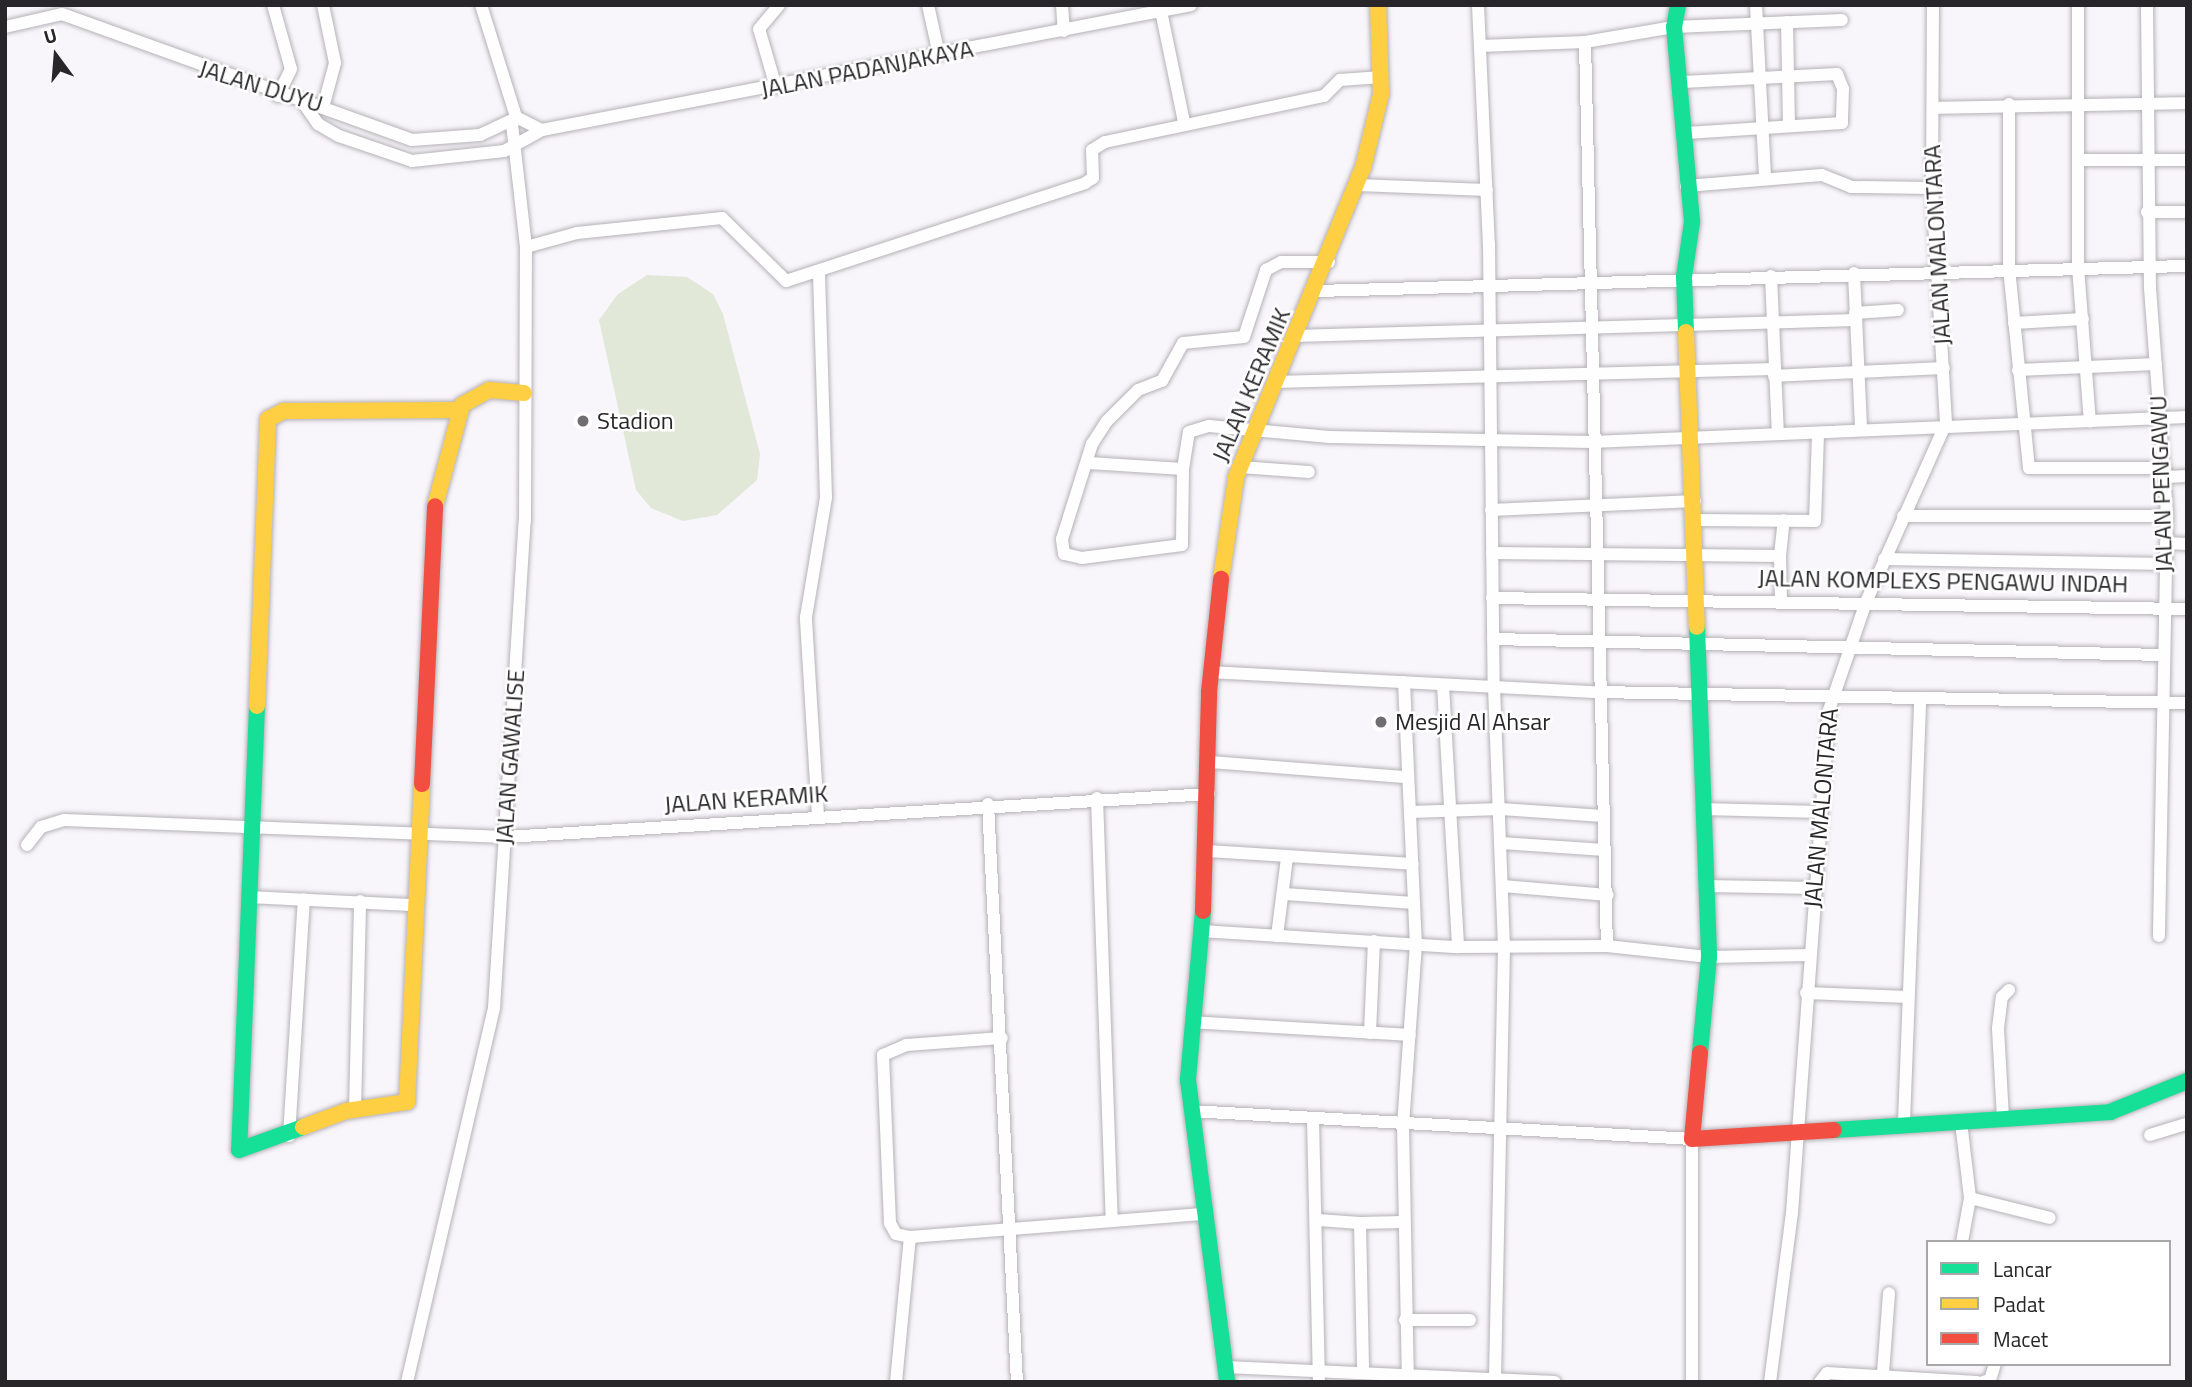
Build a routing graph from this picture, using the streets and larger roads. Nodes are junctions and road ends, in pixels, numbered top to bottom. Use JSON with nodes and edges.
{"nodes":[{"id":1,"x":273,"y":5,"type":"edge"},
{"id":2,"x":323,"y":5,"type":"edge"},
{"id":3,"x":481,"y":5,"type":"edge"},
{"id":4,"x":779,"y":5,"type":"edge"},
{"id":5,"x":928,"y":5,"type":"edge"},
{"id":6,"x":1062,"y":5,"type":"edge"},
{"id":7,"x":1191,"y":5,"type":"edge"},
{"id":8,"x":1378,"y":5,"type":"edge"},
{"id":9,"x":1478,"y":5,"type":"edge"},
{"id":10,"x":1678,"y":5,"type":"edge"},
{"id":11,"x":1756,"y":5,"type":"edge"},
{"id":12,"x":1933,"y":5,"type":"edge"},
{"id":13,"x":2078,"y":5,"type":"edge"},
{"id":14,"x":2147,"y":5,"type":"edge"},
{"id":15,"x":1161,"y":11,"type":"junction"},
{"id":16,"x":1842,"y":20,"type":"dead end"},
{"id":17,"x":1787,"y":22,"type":"junction"},
{"id":18,"x":1756,"y":24,"type":"junction"},
{"id":19,"x":6,"y":25,"type":"edge"},
{"id":20,"x":1674,"y":27,"type":"junction"},
{"id":21,"x":1064,"y":31,"type":"junction"},
{"id":22,"x":1584,"y":43,"type":"junction"},
{"id":23,"x":1480,"y":46,"type":"junction"},
{"id":24,"x":939,"y":55,"type":"junction"},
{"id":25,"x":1788,"y":74,"type":"junction"},
{"id":26,"x":1382,"y":77,"type":"junction"},
{"id":27,"x":1760,"y":77,"type":"junction"},
{"id":28,"x":1683,"y":82,"type":"junction"},
{"id":29,"x":776,"y":87,"type":"junction"},
{"id":30,"x":278,"y":96,"type":"junction"},
{"id":31,"x":302,"y":101,"type":"junction"},
{"id":32,"x":2079,"y":103,"type":"junction"},
{"id":33,"x":2187,"y":103,"type":"edge"},
{"id":34,"x":324,"y":104,"type":"junction"},
{"id":35,"x":2009,"y":104,"type":"junction"},
{"id":36,"x":2148,"y":104,"type":"junction"},
{"id":37,"x":1934,"y":108,"type":"junction"},
{"id":38,"x":514,"y":120,"type":"junction"},
{"id":39,"x":1184,"y":122,"type":"junction"},
{"id":40,"x":1789,"y":126,"type":"junction"},
{"id":41,"x":1761,"y":128,"type":"junction"},
{"id":42,"x":542,"y":130,"type":"junction"},
{"id":43,"x":1686,"y":133,"type":"junction"},
{"id":44,"x":519,"y":146,"type":"junction"},
{"id":45,"x":2078,"y":160,"type":"junction"},
{"id":46,"x":2147,"y":160,"type":"junction"},
{"id":47,"x":2187,"y":160,"type":"edge"},
{"id":48,"x":1765,"y":177,"type":"junction"},
{"id":49,"x":1357,"y":185,"type":"junction"},
{"id":50,"x":1686,"y":186,"type":"junction"},
{"id":51,"x":1932,"y":188,"type":"junction"},
{"id":52,"x":1487,"y":190,"type":"junction"},
{"id":53,"x":2147,"y":212,"type":"junction"},
{"id":54,"x":2187,"y":212,"type":"edge"},
{"id":55,"x":526,"y":247,"type":"junction"},
{"id":56,"x":1329,"y":262,"type":"junction"},
{"id":57,"x":2149,"y":266,"type":"junction"},
{"id":58,"x":2187,"y":266,"type":"edge"},
{"id":59,"x":2078,"y":267,"type":"junction"},
{"id":60,"x":2009,"y":268,"type":"junction"},
{"id":61,"x":819,"y":271,"type":"junction"},
{"id":62,"x":1936,"y":272,"type":"junction"},
{"id":63,"x":1854,"y":273,"type":"junction"},
{"id":64,"x":1771,"y":276,"type":"junction"},
{"id":65,"x":1684,"y":277,"type":"junction"},
{"id":66,"x":1589,"y":285,"type":"junction"},
{"id":67,"x":1490,"y":287,"type":"junction"},
{"id":68,"x":1317,"y":291,"type":"junction"},
{"id":69,"x":1898,"y":310,"type":"dead end"},
{"id":70,"x":1856,"y":316,"type":"junction"},
{"id":71,"x":2083,"y":319,"type":"junction"},
{"id":72,"x":1772,"y":323,"type":"junction"},
{"id":73,"x":2014,"y":323,"type":"junction"},
{"id":74,"x":1686,"y":326,"type":"junction"},
{"id":75,"x":1488,"y":331,"type":"junction"},
{"id":76,"x":1590,"y":331,"type":"junction"},
{"id":77,"x":1294,"y":336,"type":"junction"},
{"id":78,"x":2156,"y":364,"type":"junction"},
{"id":79,"x":2087,"y":366,"type":"junction"},
{"id":80,"x":1944,"y":368,"type":"junction"},
{"id":81,"x":2018,"y":370,"type":"junction"},
{"id":82,"x":1691,"y":372,"type":"junction"},
{"id":83,"x":1774,"y":372,"type":"junction"},
{"id":84,"x":1858,"y":374,"type":"junction"},
{"id":85,"x":1488,"y":375,"type":"junction"},
{"id":86,"x":1591,"y":375,"type":"junction"},
{"id":87,"x":1274,"y":382,"type":"junction"},
{"id":88,"x":524,"y":393,"type":"junction"},
{"id":89,"x":459,"y":410,"type":"junction"},
{"id":90,"x":2160,"y":417,"type":"junction"},
{"id":91,"x":2187,"y":417,"type":"edge"},
{"id":92,"x":2090,"y":422,"type":"junction"},
{"id":93,"x":1946,"y":423,"type":"junction"},
{"id":94,"x":2023,"y":423,"type":"junction"},
{"id":95,"x":1254,"y":429,"type":"junction"},
{"id":96,"x":1861,"y":430,"type":"junction"},
{"id":97,"x":1778,"y":434,"type":"junction"},
{"id":98,"x":1818,"y":434,"type":"junction"},
{"id":99,"x":1693,"y":435,"type":"junction"},
{"id":100,"x":1491,"y":442,"type":"junction"},
{"id":101,"x":1592,"y":442,"type":"junction"},
{"id":102,"x":1088,"y":463,"type":"junction"},
{"id":103,"x":1240,"y":467,"type":"junction"},
{"id":104,"x":1183,"y":469,"type":"junction"},
{"id":105,"x":1309,"y":472,"type":"dead end"},
{"id":106,"x":2165,"y":472,"type":"junction"},
{"id":107,"x":2187,"y":476,"type":"edge"},
{"id":108,"x":1695,"y":501,"type":"junction"},
{"id":109,"x":1594,"y":509,"type":"junction"},
{"id":110,"x":1491,"y":510,"type":"junction"},
{"id":111,"x":1903,"y":516,"type":"junction"},
{"id":112,"x":2167,"y":516,"type":"junction"},
{"id":113,"x":1697,"y":520,"type":"junction"},
{"id":114,"x":1784,"y":520,"type":"junction"},
{"id":115,"x":2166,"y":543,"type":"junction"},
{"id":116,"x":2187,"y":544,"type":"edge"},
{"id":117,"x":1492,"y":553,"type":"junction"},
{"id":118,"x":1595,"y":554,"type":"junction"},
{"id":119,"x":1697,"y":554,"type":"junction"},
{"id":120,"x":1780,"y":556,"type":"junction"},
{"id":121,"x":1884,"y":559,"type":"junction"},
{"id":122,"x":2166,"y":564,"type":"junction"},
{"id":123,"x":1492,"y":598,"type":"junction"},
{"id":124,"x":1596,"y":598,"type":"junction"},
{"id":125,"x":1698,"y":598,"type":"junction"},
{"id":126,"x":1781,"y":600,"type":"junction"},
{"id":127,"x":1866,"y":602,"type":"junction"},
{"id":128,"x":2165,"y":609,"type":"junction"},
{"id":129,"x":2187,"y":609,"type":"edge"},
{"id":130,"x":1493,"y":639,"type":"junction"},
{"id":131,"x":1597,"y":642,"type":"junction"},
{"id":132,"x":1698,"y":643,"type":"junction"},
{"id":133,"x":1850,"y":647,"type":"junction"},
{"id":134,"x":2164,"y":655,"type":"junction"},
{"id":135,"x":1210,"y":672,"type":"junction"},
{"id":136,"x":1404,"y":682,"type":"junction"},
{"id":137,"x":1443,"y":685,"type":"junction"},
{"id":138,"x":1494,"y":687,"type":"junction"},
{"id":139,"x":1597,"y":692,"type":"junction"},
{"id":140,"x":1832,"y":694,"type":"junction"},
{"id":141,"x":1697,"y":695,"type":"junction"},
{"id":142,"x":1920,"y":698,"type":"junction"},
{"id":143,"x":2163,"y":703,"type":"junction"},
{"id":144,"x":2187,"y":703,"type":"edge"},
{"id":145,"x":1210,"y":762,"type":"junction"},
{"id":146,"x":1407,"y":777,"type":"junction"},
{"id":147,"x":1209,"y":794,"type":"junction"},
{"id":148,"x":1097,"y":798,"type":"junction"},
{"id":149,"x":988,"y":804,"type":"junction"},
{"id":150,"x":1501,"y":809,"type":"junction"},
{"id":151,"x":1702,"y":809,"type":"junction"},
{"id":152,"x":1449,"y":811,"type":"junction"},
{"id":153,"x":1821,"y":812,"type":"junction"},
{"id":154,"x":1410,"y":813,"type":"junction"},
{"id":155,"x":818,"y":816,"type":"junction"},
{"id":156,"x":1603,"y":816,"type":"junction"},
{"id":157,"x":252,"y":827,"type":"junction"},
{"id":158,"x":506,"y":837,"type":"junction"},
{"id":159,"x":418,"y":839,"type":"junction"},
{"id":160,"x":1501,"y":843,"type":"junction"},
{"id":161,"x":27,"y":845,"type":"dead end"},
{"id":162,"x":1605,"y":850,"type":"junction"},
{"id":163,"x":1208,"y":851,"type":"junction"},
{"id":164,"x":1287,"y":858,"type":"junction"},
{"id":165,"x":1413,"y":864,"type":"junction"},
{"id":166,"x":1503,"y":886,"type":"junction"},
{"id":167,"x":1706,"y":886,"type":"junction"},
{"id":168,"x":1814,"y":888,"type":"junction"},
{"id":169,"x":1285,"y":894,"type":"junction"},
{"id":170,"x":1608,"y":895,"type":"junction"},
{"id":171,"x":249,"y":897,"type":"junction"},
{"id":172,"x":304,"y":899,"type":"junction"},
{"id":173,"x":360,"y":901,"type":"junction"},
{"id":174,"x":1414,"y":903,"type":"junction"},
{"id":175,"x":415,"y":905,"type":"junction"},
{"id":176,"x":1202,"y":931,"type":"junction"},
{"id":177,"x":1277,"y":936,"type":"junction"},
{"id":178,"x":2159,"y":936,"type":"dead end"},
{"id":179,"x":1374,"y":941,"type":"junction"},
{"id":180,"x":1416,"y":944,"type":"junction"},
{"id":181,"x":1607,"y":946,"type":"junction"},
{"id":182,"x":1458,"y":947,"type":"junction"},
{"id":183,"x":1504,"y":948,"type":"junction"},
{"id":184,"x":1809,"y":955,"type":"junction"},
{"id":185,"x":1709,"y":957,"type":"junction"},
{"id":186,"x":2009,"y":990,"type":"dead end"},
{"id":187,"x":1806,"y":993,"type":"junction"},
{"id":188,"x":1908,"y":997,"type":"junction"},
{"id":189,"x":1191,"y":1022,"type":"junction"},
{"id":190,"x":1370,"y":1033,"type":"junction"},
{"id":191,"x":1410,"y":1035,"type":"junction"},
{"id":192,"x":1002,"y":1038,"type":"junction"},
{"id":193,"x":2187,"y":1081,"type":"edge"},
{"id":194,"x":355,"y":1110,"type":"junction"},
{"id":195,"x":1190,"y":1111,"type":"junction"},
{"id":196,"x":2003,"y":1118,"type":"junction"},
{"id":197,"x":1312,"y":1119,"type":"junction"},
{"id":198,"x":1904,"y":1122,"type":"junction"},
{"id":199,"x":1961,"y":1122,"type":"junction"},
{"id":200,"x":2187,"y":1124,"type":"edge"},
{"id":201,"x":1403,"y":1125,"type":"junction"},
{"id":202,"x":1498,"y":1129,"type":"junction"},
{"id":203,"x":2151,"y":1135,"type":"dead end"},
{"id":204,"x":289,"y":1136,"type":"junction"},
{"id":205,"x":1797,"y":1136,"type":"junction"},
{"id":206,"x":1692,"y":1139,"type":"junction"},
{"id":207,"x":1970,"y":1198,"type":"junction"},
{"id":208,"x":1205,"y":1214,"type":"junction"},
{"id":209,"x":2050,"y":1219,"type":"dead end"},
{"id":210,"x":1318,"y":1220,"type":"junction"},
{"id":211,"x":1112,"y":1221,"type":"junction"},
{"id":212,"x":1402,"y":1222,"type":"junction"},
{"id":213,"x":1360,"y":1223,"type":"junction"},
{"id":214,"x":1009,"y":1230,"type":"junction"},
{"id":215,"x":910,"y":1237,"type":"junction"},
{"id":216,"x":1962,"y":1240,"type":"edge"},
{"id":217,"x":1888,"y":1293,"type":"dead end"},
{"id":218,"x":1405,"y":1320,"type":"junction"},
{"id":219,"x":1470,"y":1320,"type":"dead end"},
{"id":220,"x":1993,"y":1366,"type":"edge"},
{"id":221,"x":1318,"y":1368,"type":"junction"},
{"id":222,"x":1363,"y":1369,"type":"junction"},
{"id":223,"x":1935,"y":1370,"type":"edge"},
{"id":224,"x":1883,"y":1373,"type":"junction"},
{"id":225,"x":1226,"y":1374,"type":"edge"},
{"id":226,"x":1408,"y":1376,"type":"edge"},
{"id":227,"x":1495,"y":1380,"type":"edge"},
{"id":228,"x":407,"y":1382,"type":"edge"},
{"id":229,"x":896,"y":1382,"type":"edge"},
{"id":230,"x":1017,"y":1382,"type":"edge"},
{"id":231,"x":1319,"y":1382,"type":"edge"},
{"id":232,"x":1555,"y":1382,"type":"edge"},
{"id":233,"x":1692,"y":1382,"type":"edge"},
{"id":234,"x":1770,"y":1382,"type":"edge"},
{"id":235,"x":1820,"y":1382,"type":"edge"},
{"id":236,"x":1980,"y":1382,"type":"edge"}],
"edges":[{"from":1,"to":30,"type":"street"},
{"from":2,"to":34,"type":"street"},
{"from":3,"to":38,"type":"street","name":"JALAN GAWALISE"},
{"from":4,"to":29,"type":"street"},
{"from":5,"to":24,"type":"street"},
{"from":6,"to":21,"type":"street"},
{"from":7,"to":15,"type":"street","name":"JALAN PADANJAKAYA"},
{"from":8,"to":26,"type":"street","name":"JALAN KERAMIK"},
{"from":9,"to":23,"type":"street"},
{"from":10,"to":20,"type":"street"},
{"from":11,"to":18,"type":"street"},
{"from":12,"to":37,"type":"street","name":"JALAN MALONTARA"},
{"from":13,"to":32,"type":"street"},
{"from":14,"to":36,"type":"street","name":"JALAN PENGAWU"},
{"from":15,"to":21,"type":"street","name":"JALAN PADANJAKAYA"},
{"from":15,"to":39,"type":"street"},
{"from":16,"to":17,"type":"street"},
{"from":17,"to":18,"type":"street"},
{"from":17,"to":25,"type":"street"},
{"from":18,"to":20,"type":"street"},
{"from":18,"to":27,"type":"street"},
{"from":19,"to":30,"type":"street","name":"JALAN DUYU"},
{"from":20,"to":22,"type":"street"},
{"from":20,"to":28,"type":"street"},
{"from":21,"to":24,"type":"street","name":"JALAN PADANJAKAYA"},
{"from":22,"to":23,"type":"street"},
{"from":22,"to":66,"type":"street"},
{"from":23,"to":52,"type":"street"},
{"from":24,"to":29,"type":"street","name":"JALAN PADANJAKAYA"},
{"from":25,"to":27,"type":"street"},
{"from":25,"to":40,"type":"street"},
{"from":25,"to":40,"type":"street"},
{"from":26,"to":39,"type":"street"},
{"from":26,"to":49,"type":"street","name":"JALAN KERAMIK"},
{"from":27,"to":28,"type":"street"},
{"from":27,"to":41,"type":"street"},
{"from":28,"to":43,"type":"street"},
{"from":29,"to":42,"type":"street","name":"JALAN PADANJAKAYA"},
{"from":30,"to":31,"type":"street","name":"JALAN DUYU"},
{"from":31,"to":34,"type":"street","name":"JALAN DUYU"},
{"from":31,"to":44,"type":"street"},
{"from":32,"to":35,"type":"street"},
{"from":32,"to":36,"type":"street"},
{"from":32,"to":45,"type":"street"},
{"from":33,"to":36,"type":"street"},
{"from":34,"to":38,"type":"street","name":"JALAN DUYU"},
{"from":35,"to":37,"type":"street"},
{"from":35,"to":60,"type":"street"},
{"from":36,"to":46,"type":"street","name":"JALAN PENGAWU"},
{"from":37,"to":51,"type":"street","name":"JALAN MALONTARA"},
{"from":38,"to":42,"type":"street"},
{"from":38,"to":44,"type":"street","name":"JALAN GAWALISE"},
{"from":39,"to":61,"type":"street"},
{"from":40,"to":41,"type":"street"},
{"from":41,"to":43,"type":"street"},
{"from":41,"to":48,"type":"street"},
{"from":42,"to":44,"type":"street"},
{"from":43,"to":50,"type":"street"},
{"from":44,"to":55,"type":"street","name":"JALAN GAWALISE"},
{"from":45,"to":46,"type":"street"},
{"from":45,"to":59,"type":"street"},
{"from":46,"to":47,"type":"street"},
{"from":46,"to":53,"type":"street","name":"JALAN PENGAWU"},
{"from":48,"to":50,"type":"street"},
{"from":48,"to":51,"type":"street"},
{"from":49,"to":52,"type":"street"},
{"from":49,"to":56,"type":"street","name":"JALAN KERAMIK"},
{"from":50,"to":65,"type":"street"},
{"from":51,"to":62,"type":"street","name":"JALAN MALONTARA"},
{"from":52,"to":67,"type":"street"},
{"from":53,"to":54,"type":"street"},
{"from":53,"to":57,"type":"street","name":"JALAN PENGAWU"},
{"from":55,"to":61,"type":"street"},
{"from":55,"to":88,"type":"street","name":"JALAN GAWALISE"},
{"from":56,"to":68,"type":"street","name":"JALAN KERAMIK"},
{"from":56,"to":102,"type":"street"},
{"from":57,"to":58,"type":"street"},
{"from":57,"to":59,"type":"street"},
{"from":57,"to":78,"type":"street","name":"JALAN PENGAWU"},
{"from":59,"to":60,"type":"street"},
{"from":59,"to":71,"type":"street"},
{"from":60,"to":62,"type":"street"},
{"from":60,"to":73,"type":"street"},
{"from":61,"to":155,"type":"street"},
{"from":62,"to":63,"type":"street"},
{"from":62,"to":80,"type":"street","name":"JALAN MALONTARA"},
{"from":63,"to":64,"type":"street"},
{"from":63,"to":70,"type":"street"},
{"from":64,"to":65,"type":"street"},
{"from":64,"to":72,"type":"street"},
{"from":65,"to":66,"type":"street"},
{"from":65,"to":74,"type":"street"},
{"from":66,"to":67,"type":"street"},
{"from":66,"to":76,"type":"street"},
{"from":67,"to":68,"type":"street"},
{"from":67,"to":75,"type":"street"},
{"from":68,"to":77,"type":"street","name":"JALAN KERAMIK"},
{"from":69,"to":70,"type":"street"},
{"from":70,"to":72,"type":"street"},
{"from":70,"to":84,"type":"street"},
{"from":71,"to":73,"type":"street"},
{"from":71,"to":79,"type":"street"},
{"from":72,"to":74,"type":"street"},
{"from":72,"to":83,"type":"street"},
{"from":73,"to":81,"type":"street"},
{"from":74,"to":76,"type":"street"},
{"from":74,"to":82,"type":"street"},
{"from":75,"to":76,"type":"street"},
{"from":75,"to":77,"type":"street"},
{"from":75,"to":85,"type":"street"},
{"from":76,"to":86,"type":"street"},
{"from":77,"to":87,"type":"street","name":"JALAN KERAMIK"},
{"from":78,"to":79,"type":"street"},
{"from":78,"to":90,"type":"street","name":"JALAN PENGAWU"},
{"from":79,"to":81,"type":"street"},
{"from":79,"to":92,"type":"street"},
{"from":80,"to":84,"type":"street"},
{"from":80,"to":93,"type":"street","name":"JALAN MALONTARA"},
{"from":81,"to":94,"type":"street"},
{"from":82,"to":83,"type":"street"},
{"from":82,"to":86,"type":"street"},
{"from":82,"to":99,"type":"street"},
{"from":83,"to":84,"type":"street"},
{"from":83,"to":97,"type":"street"},
{"from":84,"to":96,"type":"street"},
{"from":85,"to":86,"type":"street"},
{"from":85,"to":87,"type":"street"},
{"from":85,"to":100,"type":"street"},
{"from":86,"to":101,"type":"street"},
{"from":87,"to":95,"type":"street","name":"JALAN KERAMIK"},
{"from":88,"to":89,"type":"street"},
{"from":88,"to":158,"type":"street","name":"JALAN GAWALISE"},
{"from":89,"to":157,"type":"street"},
{"from":89,"to":159,"type":"street"},
{"from":90,"to":91,"type":"street"},
{"from":90,"to":92,"type":"street"},
{"from":90,"to":106,"type":"street","name":"JALAN PENGAWU"},
{"from":92,"to":94,"type":"street"},
{"from":93,"to":94,"type":"street"},
{"from":93,"to":96,"type":"street"},
{"from":93,"to":111,"type":"street","name":"JALAN MALONTARA"},
{"from":94,"to":106,"type":"street"},
{"from":95,"to":100,"type":"street"},
{"from":95,"to":103,"type":"street","name":"JALAN KERAMIK"},
{"from":95,"to":104,"type":"street"},
{"from":96,"to":98,"type":"street"},
{"from":97,"to":98,"type":"street"},
{"from":97,"to":99,"type":"street"},
{"from":98,"to":114,"type":"street"},
{"from":99,"to":101,"type":"street"},
{"from":99,"to":108,"type":"street"},
{"from":100,"to":101,"type":"street"},
{"from":100,"to":110,"type":"street"},
{"from":101,"to":109,"type":"street"},
{"from":102,"to":104,"type":"street"},
{"from":102,"to":104,"type":"street"},
{"from":103,"to":105,"type":"street"},
{"from":103,"to":135,"type":"street","name":"JALAN KERAMIK"},
{"from":106,"to":107,"type":"street"},
{"from":106,"to":112,"type":"street","name":"JALAN PENGAWU"},
{"from":108,"to":109,"type":"street"},
{"from":108,"to":113,"type":"street"},
{"from":109,"to":110,"type":"street"},
{"from":109,"to":118,"type":"street"},
{"from":110,"to":117,"type":"street"},
{"from":111,"to":112,"type":"street"},
{"from":111,"to":121,"type":"street","name":"JALAN MALONTARA"},
{"from":112,"to":115,"type":"street","name":"JALAN PENGAWU"},
{"from":113,"to":114,"type":"street"},
{"from":113,"to":119,"type":"street"},
{"from":114,"to":120,"type":"street"},
{"from":115,"to":116,"type":"street"},
{"from":115,"to":122,"type":"street","name":"JALAN PENGAWU"},
{"from":117,"to":118,"type":"street"},
{"from":117,"to":123,"type":"street"},
{"from":118,"to":119,"type":"street"},
{"from":118,"to":124,"type":"street"},
{"from":119,"to":120,"type":"street"},
{"from":119,"to":125,"type":"street"},
{"from":120,"to":126,"type":"street"},
{"from":121,"to":122,"type":"street","name":"JALAN KOMPLEXS PENGAWU INDAH"},
{"from":121,"to":127,"type":"street","name":"JALAN MALONTARA"},
{"from":122,"to":128,"type":"street","name":"JALAN PENGAWU"},
{"from":123,"to":124,"type":"street","name":"JALAN KOMPLEXS PENGAWU INDAH"},
{"from":123,"to":130,"type":"street"},
{"from":124,"to":125,"type":"street","name":"JALAN KOMPLEXS PENGAWU INDAH"},
{"from":124,"to":131,"type":"street"},
{"from":125,"to":126,"type":"street","name":"JALAN KOMPLEXS PENGAWU INDAH"},
{"from":125,"to":132,"type":"street"},
{"from":126,"to":127,"type":"street","name":"JALAN KOMPLEXS PENGAWU INDAH"},
{"from":127,"to":128,"type":"street","name":"JALAN KOMPLEXS PENGAWU INDAH"},
{"from":127,"to":133,"type":"street","name":"JALAN MALONTARA"},
{"from":128,"to":129,"type":"street","name":"JALAN KOMPLEXS PENGAWU INDAH"},
{"from":128,"to":134,"type":"street","name":"JALAN PENGAWU"},
{"from":130,"to":131,"type":"street"},
{"from":130,"to":138,"type":"street"},
{"from":131,"to":132,"type":"street"},
{"from":131,"to":139,"type":"street"},
{"from":132,"to":133,"type":"street"},
{"from":132,"to":141,"type":"street"},
{"from":133,"to":134,"type":"street"},
{"from":133,"to":140,"type":"street","name":"JALAN MALONTARA"},
{"from":134,"to":143,"type":"street","name":"JALAN PENGAWU"},
{"from":135,"to":136,"type":"street"},
{"from":135,"to":145,"type":"street","name":"JALAN KERAMIK"},
{"from":136,"to":137,"type":"street"},
{"from":136,"to":146,"type":"street"},
{"from":137,"to":138,"type":"street"},
{"from":137,"to":152,"type":"street"},
{"from":138,"to":139,"type":"street"},
{"from":138,"to":150,"type":"street"},
{"from":139,"to":141,"type":"street"},
{"from":139,"to":156,"type":"street"},
{"from":140,"to":141,"type":"street"},
{"from":140,"to":142,"type":"street"},
{"from":140,"to":153,"type":"street","name":"JALAN MALONTARA"},
{"from":141,"to":151,"type":"street"},
{"from":142,"to":143,"type":"street"},
{"from":142,"to":188,"type":"street"},
{"from":143,"to":144,"type":"street"},
{"from":143,"to":178,"type":"street","name":"JALAN PENGAWU"},
{"from":145,"to":146,"type":"street"},
{"from":145,"to":147,"type":"street","name":"JALAN KERAMIK"},
{"from":146,"to":154,"type":"street"},
{"from":147,"to":148,"type":"street","name":"JALAN KERAMIK"},
{"from":147,"to":163,"type":"street","name":"JALAN KERAMIK"},
{"from":148,"to":149,"type":"street","name":"JALAN KERAMIK"},
{"from":148,"to":211,"type":"street"},
{"from":149,"to":155,"type":"street","name":"JALAN KERAMIK"},
{"from":149,"to":192,"type":"street"},
{"from":150,"to":152,"type":"street"},
{"from":150,"to":156,"type":"street"},
{"from":150,"to":160,"type":"street"},
{"from":151,"to":153,"type":"street"},
{"from":151,"to":167,"type":"street"},
{"from":152,"to":154,"type":"street"},
{"from":152,"to":182,"type":"street"},
{"from":153,"to":168,"type":"street","name":"JALAN MALONTARA"},
{"from":154,"to":165,"type":"street"},
{"from":155,"to":158,"type":"street","name":"JALAN KERAMIK"},
{"from":156,"to":162,"type":"street"},
{"from":157,"to":159,"type":"street","name":"JALAN KERAMIK"},
{"from":157,"to":161,"type":"street","name":"JALAN KERAMIK"},
{"from":157,"to":171,"type":"street"},
{"from":158,"to":159,"type":"street","name":"JALAN KERAMIK"},
{"from":158,"to":228,"type":"street","name":"JALAN GAWALISE"},
{"from":159,"to":175,"type":"street"},
{"from":160,"to":162,"type":"street"},
{"from":160,"to":166,"type":"street"},
{"from":162,"to":170,"type":"street"},
{"from":163,"to":164,"type":"street"},
{"from":163,"to":176,"type":"street","name":"JALAN KERAMIK"},
{"from":164,"to":165,"type":"street"},
{"from":164,"to":169,"type":"street"},
{"from":165,"to":174,"type":"street"},
{"from":166,"to":170,"type":"street"},
{"from":166,"to":183,"type":"street"},
{"from":167,"to":168,"type":"street"},
{"from":167,"to":185,"type":"street"},
{"from":168,"to":184,"type":"street","name":"JALAN MALONTARA"},
{"from":169,"to":174,"type":"street"},
{"from":169,"to":177,"type":"street"},
{"from":170,"to":181,"type":"street"},
{"from":171,"to":172,"type":"street"},
{"from":171,"to":204,"type":"street"},
{"from":172,"to":173,"type":"street"},
{"from":172,"to":204,"type":"street"},
{"from":173,"to":175,"type":"street"},
{"from":173,"to":194,"type":"street"},
{"from":174,"to":180,"type":"street"},
{"from":175,"to":194,"type":"street"},
{"from":176,"to":177,"type":"street"},
{"from":176,"to":189,"type":"street","name":"JALAN KERAMIK"},
{"from":177,"to":179,"type":"street"},
{"from":179,"to":180,"type":"street"},
{"from":179,"to":190,"type":"street"},
{"from":180,"to":182,"type":"street"},
{"from":180,"to":191,"type":"street"},
{"from":181,"to":183,"type":"street"},
{"from":181,"to":185,"type":"street"},
{"from":182,"to":183,"type":"street"},
{"from":183,"to":202,"type":"street"},
{"from":184,"to":185,"type":"street"},
{"from":184,"to":187,"type":"street","name":"JALAN MALONTARA"},
{"from":185,"to":206,"type":"street"},
{"from":186,"to":196,"type":"street"},
{"from":187,"to":188,"type":"street"},
{"from":187,"to":205,"type":"street","name":"JALAN MALONTARA"},
{"from":188,"to":198,"type":"street"},
{"from":189,"to":190,"type":"street"},
{"from":189,"to":195,"type":"street","name":"JALAN KERAMIK"},
{"from":190,"to":191,"type":"street"},
{"from":191,"to":201,"type":"street"},
{"from":192,"to":214,"type":"street"},
{"from":192,"to":215,"type":"street"},
{"from":193,"to":196,"type":"street"},
{"from":194,"to":204,"type":"street"},
{"from":195,"to":197,"type":"street"},
{"from":195,"to":208,"type":"street","name":"JALAN KERAMIK"},
{"from":196,"to":199,"type":"street"},
{"from":197,"to":201,"type":"street"},
{"from":197,"to":210,"type":"street"},
{"from":198,"to":199,"type":"street"},
{"from":198,"to":205,"type":"street"},
{"from":199,"to":207,"type":"street"},
{"from":200,"to":203,"type":"street"},
{"from":201,"to":202,"type":"street"},
{"from":201,"to":212,"type":"street"},
{"from":202,"to":206,"type":"street"},
{"from":202,"to":227,"type":"street"},
{"from":205,"to":206,"type":"street"},
{"from":205,"to":234,"type":"street","name":"JALAN MALONTARA"},
{"from":206,"to":233,"type":"street"},
{"from":207,"to":209,"type":"street"},
{"from":207,"to":216,"type":"street"},
{"from":208,"to":211,"type":"street"},
{"from":208,"to":225,"type":"street","name":"JALAN KERAMIK"},
{"from":210,"to":213,"type":"street"},
{"from":210,"to":221,"type":"street"},
{"from":211,"to":214,"type":"street"},
{"from":212,"to":213,"type":"street"},
{"from":212,"to":218,"type":"street"},
{"from":213,"to":222,"type":"street"},
{"from":214,"to":215,"type":"street"},
{"from":214,"to":230,"type":"street"},
{"from":215,"to":229,"type":"street"},
{"from":217,"to":224,"type":"street"},
{"from":218,"to":219,"type":"street"},
{"from":218,"to":226,"type":"street"},
{"from":220,"to":236,"type":"street"},
{"from":221,"to":222,"type":"street"},
{"from":221,"to":225,"type":"street"},
{"from":221,"to":231,"type":"street"},
{"from":222,"to":226,"type":"street"},
{"from":223,"to":224,"type":"street"},
{"from":223,"to":236,"type":"street"},
{"from":224,"to":235,"type":"street"},
{"from":226,"to":227,"type":"street"},
{"from":227,"to":232,"type":"street"}]}
